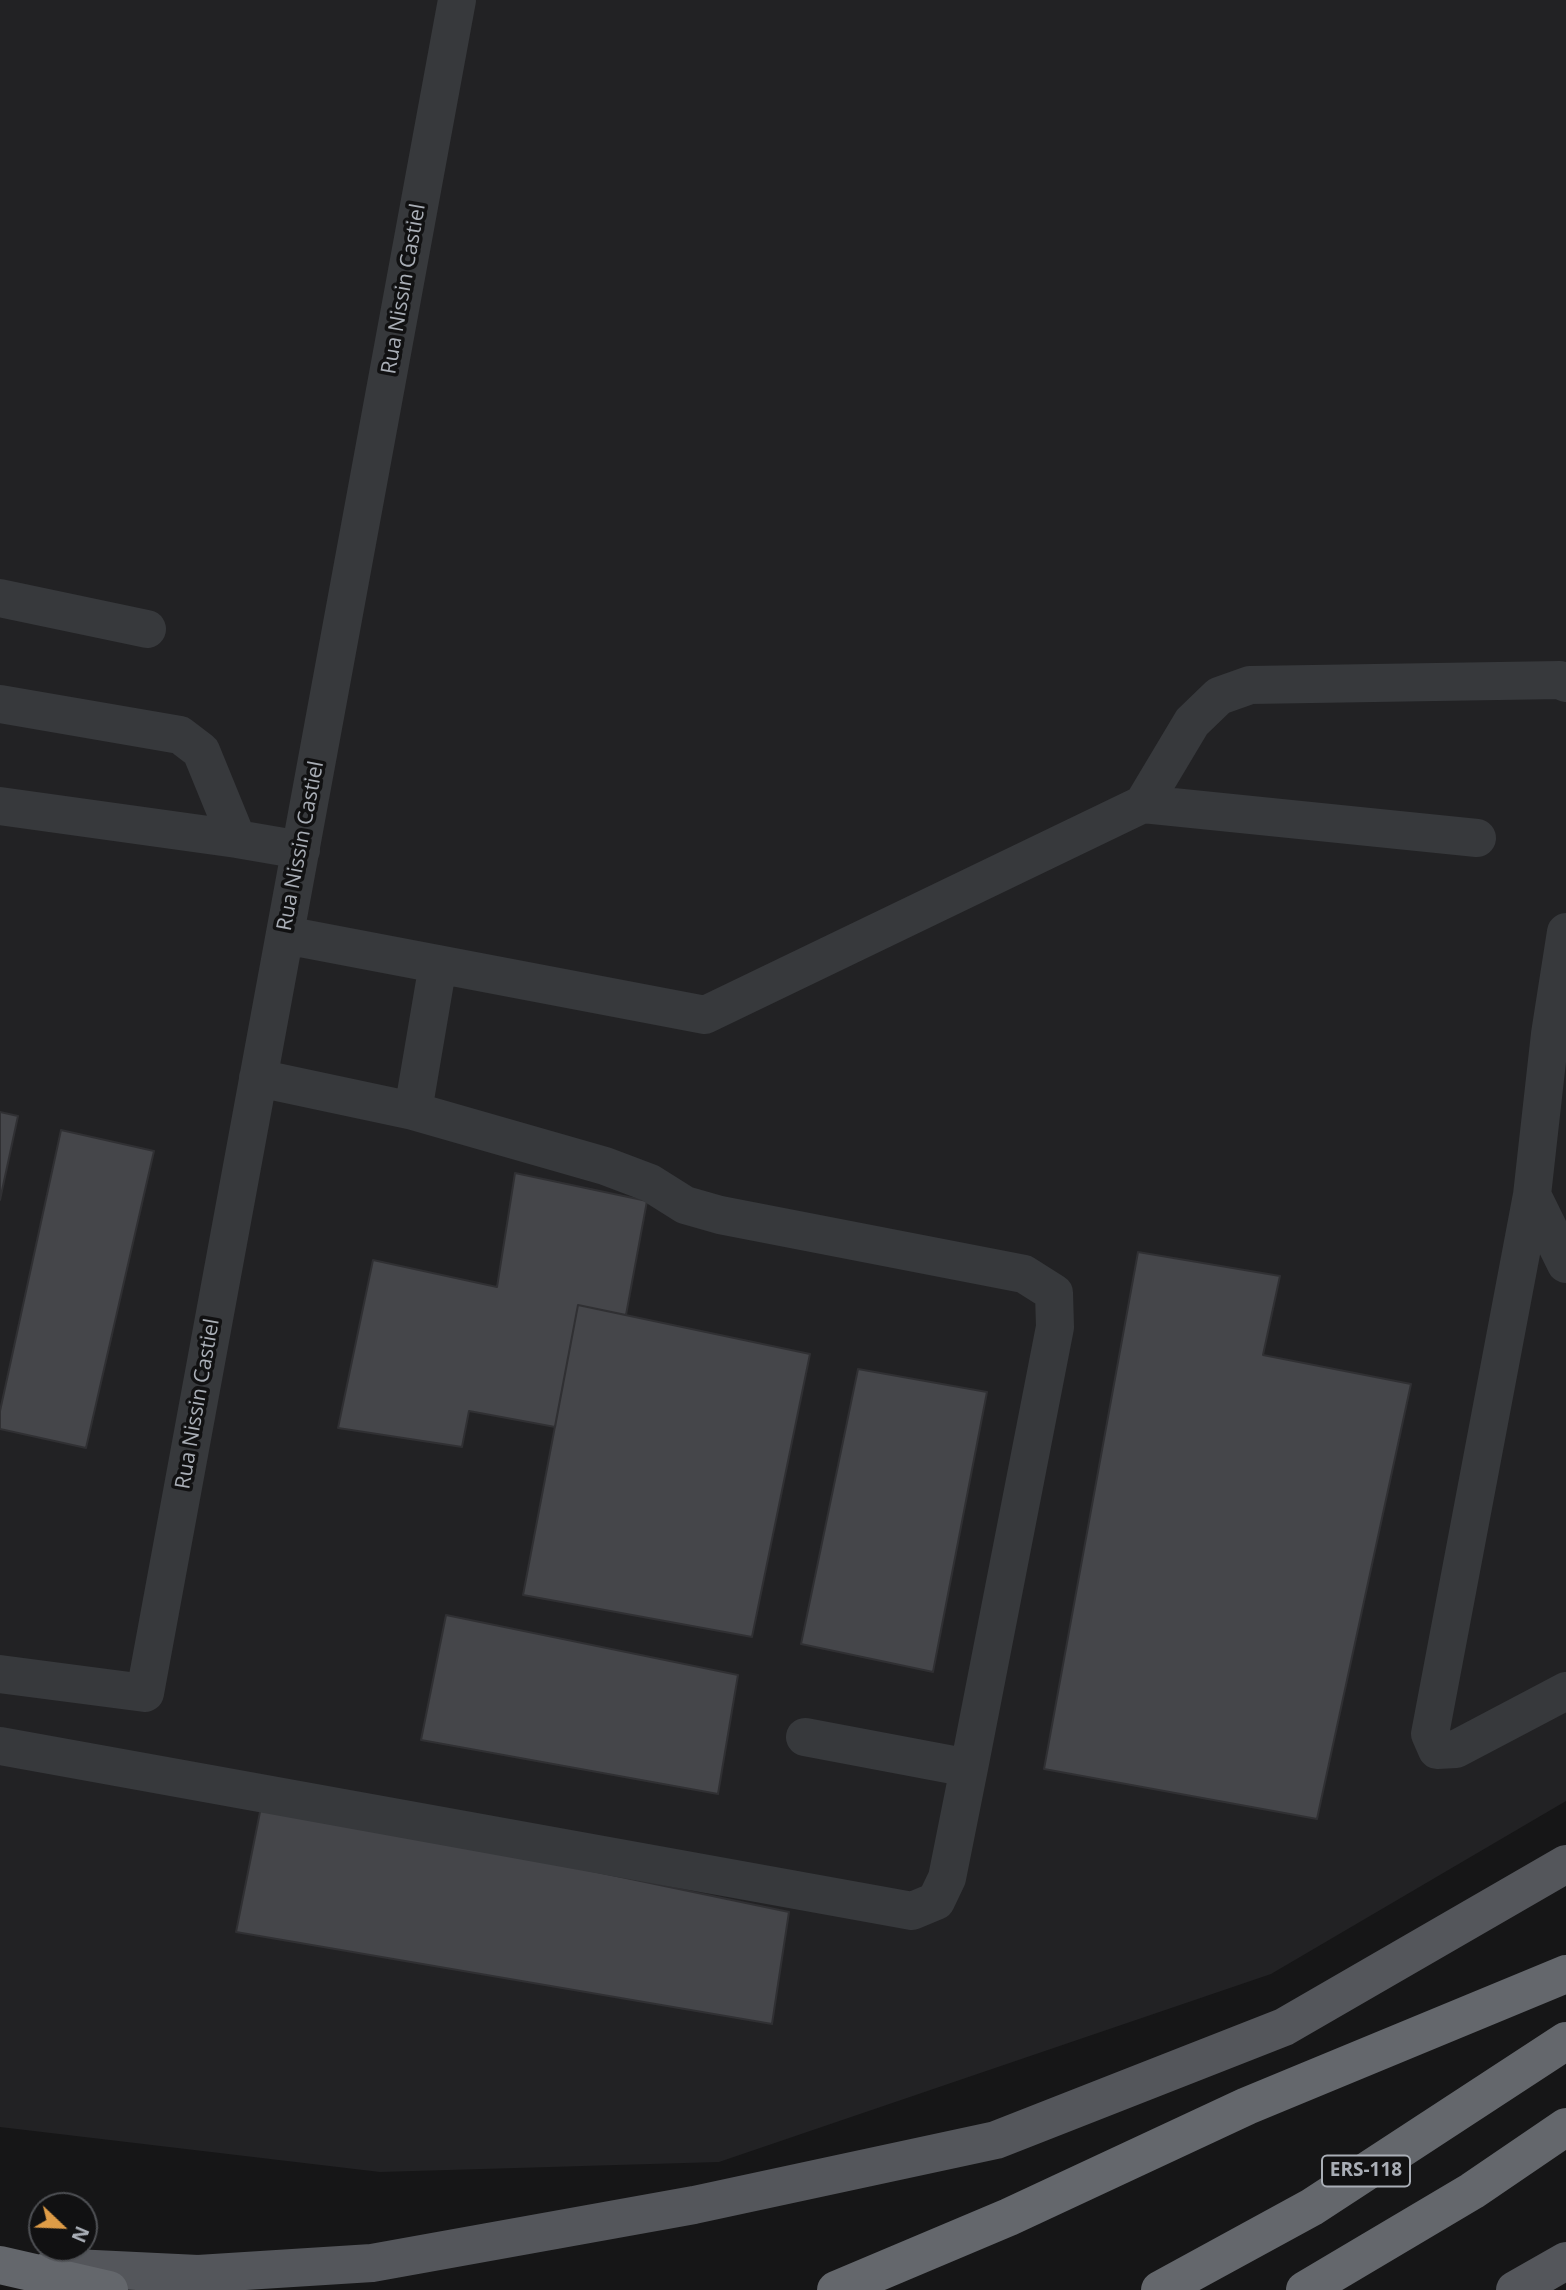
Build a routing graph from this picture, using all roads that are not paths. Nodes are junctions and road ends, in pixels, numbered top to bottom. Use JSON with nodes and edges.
{"nodes":[{"id":1,"x":457,"y":0,"type":"edge"},
{"id":2,"x":0,"y":598,"type":"edge"},
{"id":3,"x":147,"y":629,"type":"dead end"},
{"id":4,"x":1566,"y":683,"type":"edge"},
{"id":5,"x":0,"y":704,"type":"edge"},
{"id":6,"x":1143,"y":804,"type":"junction"},
{"id":7,"x":0,"y":806,"type":"edge"},
{"id":8,"x":1477,"y":838,"type":"dead end"},
{"id":9,"x":237,"y":839,"type":"junction"},
{"id":10,"x":301,"y":850,"type":"junction"},
{"id":11,"x":1566,"y":932,"type":"edge"},
{"id":12,"x":285,"y":935,"type":"junction"},
{"id":13,"x":438,"y":964,"type":"junction"},
{"id":14,"x":258,"y":1078,"type":"junction"},
{"id":15,"x":413,"y":1111,"type":"junction"},
{"id":16,"x":1532,"y":1195,"type":"junction"},
{"id":17,"x":1566,"y":1264,"type":"edge"},
{"id":18,"x":0,"y":1674,"type":"edge"},
{"id":19,"x":1566,"y":1691,"type":"edge"},
{"id":20,"x":805,"y":1737,"type":"dead end"},
{"id":21,"x":0,"y":1746,"type":"edge"},
{"id":22,"x":969,"y":1768,"type":"junction"},
{"id":23,"x":1566,"y":1864,"type":"edge"},
{"id":24,"x":1566,"y":1974,"type":"edge"},
{"id":25,"x":1566,"y":2041,"type":"edge"},
{"id":26,"x":1566,"y":2127,"type":"edge"},
{"id":27,"x":1566,"y":2260,"type":"edge"},
{"id":28,"x":0,"y":2265,"type":"edge"},
{"id":29,"x":108,"y":2290,"type":"edge"},
{"id":30,"x":836,"y":2290,"type":"edge"},
{"id":31,"x":1160,"y":2290,"type":"edge"},
{"id":32,"x":1305,"y":2290,"type":"edge"},
{"id":33,"x":1516,"y":2290,"type":"edge"}],
"edges":[{"from":1,"to":10,"type":"street","name":"Rua Nissin Castiel"},
{"from":2,"to":3,"type":"street"},
{"from":4,"to":6,"type":"street"},
{"from":5,"to":9,"type":"street"},
{"from":6,"to":8,"type":"street"},
{"from":6,"to":13,"type":"street"},
{"from":7,"to":9,"type":"street"},
{"from":9,"to":10,"type":"street"},
{"from":10,"to":12,"type":"street","name":"Rua Nissin Castiel"},
{"from":11,"to":16,"type":"street"},
{"from":12,"to":13,"type":"street"},
{"from":12,"to":14,"type":"street","name":"Rua Nissin Castiel"},
{"from":13,"to":15,"type":"street"},
{"from":14,"to":15,"type":"street"},
{"from":14,"to":18,"type":"street","name":"Rua Nissin Castiel"},
{"from":15,"to":22,"type":"street"},
{"from":16,"to":17,"type":"street"},
{"from":16,"to":19,"type":"street"},
{"from":20,"to":22,"type":"street"},
{"from":21,"to":22,"type":"street"},
{"from":23,"to":28,"type":"main road"},
{"from":24,"to":30,"type":"highway"},
{"from":25,"to":31,"type":"highway","number":"ERS-118"},
{"from":26,"to":32,"type":"highway"},
{"from":27,"to":33,"type":"main road"},
{"from":28,"to":29,"type":"highway"}]}
